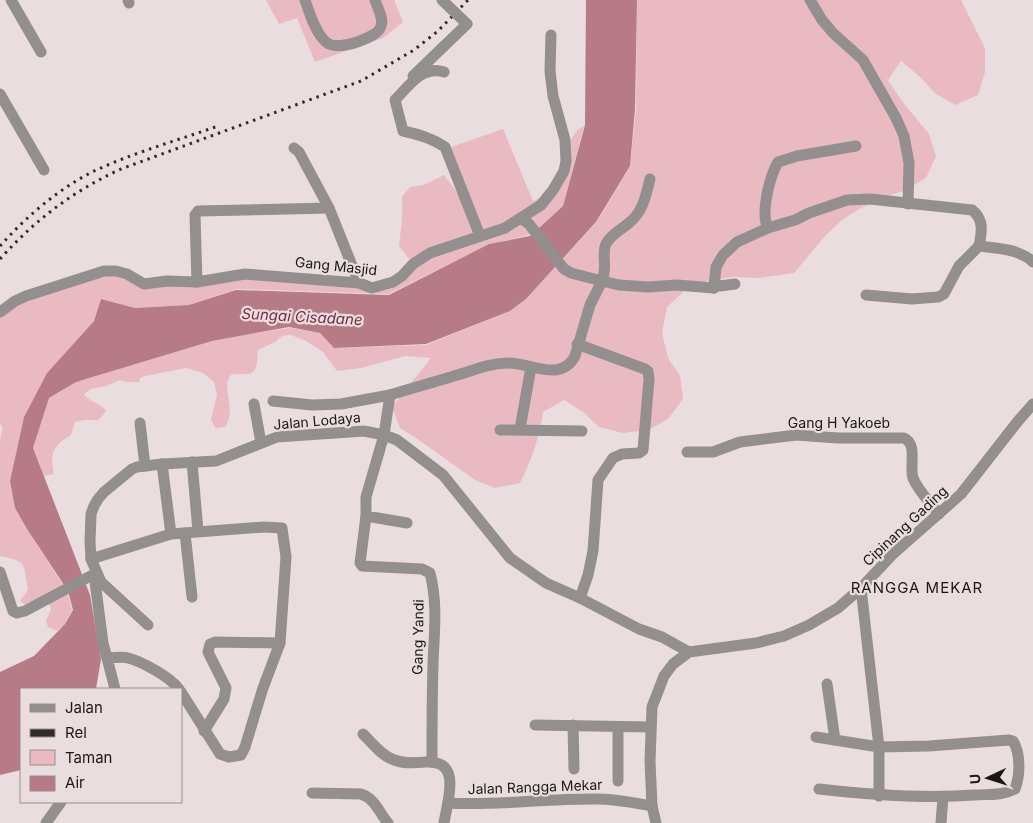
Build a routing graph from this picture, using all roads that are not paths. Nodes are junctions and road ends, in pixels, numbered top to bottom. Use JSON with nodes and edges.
{"nodes":[{"id":1,"x":11,"y":0,"type":"edge"},
{"id":2,"x":305,"y":0,"type":"edge"},
{"id":3,"x":375,"y":0,"type":"edge"},
{"id":4,"x":442,"y":0,"type":"edge"},
{"id":5,"x":810,"y":0,"type":"edge"},
{"id":6,"x":551,"y":35,"type":"dead end"},
{"id":7,"x":41,"y":52,"type":"dead end"},
{"id":8,"x":444,"y":72,"type":"dead end"},
{"id":9,"x":0,"y":94,"type":"edge"},
{"id":10,"x":395,"y":100,"type":"junction"},
{"id":11,"x":856,"y":146,"type":"dead end"},
{"id":12,"x":294,"y":148,"type":"dead end"},
{"id":13,"x":44,"y":170,"type":"dead end"},
{"id":14,"x":650,"y":179,"type":"dead end"},
{"id":15,"x":908,"y":204,"type":"junction"},
{"id":16,"x":329,"y":208,"type":"junction"},
{"id":17,"x":525,"y":221,"type":"junction"},
{"id":18,"x":768,"y":228,"type":"junction"},
{"id":19,"x":480,"y":236,"type":"junction"},
{"id":20,"x":980,"y":246,"type":"junction"},
{"id":21,"x":1033,"y":262,"type":"edge"},
{"id":22,"x":602,"y":281,"type":"junction"},
{"id":23,"x":197,"y":282,"type":"junction"},
{"id":24,"x":359,"y":283,"type":"junction"},
{"id":25,"x":735,"y":284,"type":"dead end"},
{"id":26,"x":714,"y":288,"type":"junction"},
{"id":27,"x":866,"y":295,"type":"dead end"},
{"id":28,"x":0,"y":312,"type":"edge"},
{"id":29,"x":577,"y":344,"type":"junction"},
{"id":30,"x":531,"y":367,"type":"junction"},
{"id":31,"x":390,"y":395,"type":"junction"},
{"id":32,"x":273,"y":401,"type":"dead end"},
{"id":33,"x":254,"y":404,"type":"dead end"},
{"id":34,"x":1033,"y":404,"type":"edge"},
{"id":35,"x":140,"y":423,"type":"dead end"},
{"id":36,"x":500,"y":430,"type":"dead end"},
{"id":37,"x":520,"y":430,"type":"junction"},
{"id":38,"x":582,"y":431,"type":"dead end"},
{"id":39,"x":384,"y":435,"type":"junction"},
{"id":40,"x":261,"y":443,"type":"junction"},
{"id":41,"x":687,"y":452,"type":"dead end"},
{"id":42,"x":192,"y":462,"type":"junction"},
{"id":43,"x":162,"y":464,"type":"junction"},
{"id":44,"x":145,"y":466,"type":"junction"},
{"id":45,"x":939,"y":514,"type":"junction"},
{"id":46,"x":366,"y":516,"type":"junction"},
{"id":47,"x":407,"y":523,"type":"dead end"},
{"id":48,"x":198,"y":531,"type":"junction"},
{"id":49,"x":185,"y":533,"type":"junction"},
{"id":50,"x":171,"y":534,"type":"junction"},
{"id":51,"x":90,"y":559,"type":"junction"},
{"id":52,"x":0,"y":572,"type":"edge"},
{"id":53,"x":92,"y":575,"type":"junction"},
{"id":54,"x":861,"y":588,"type":"junction"},
{"id":55,"x":192,"y":597,"type":"dead end"},
{"id":56,"x":580,"y":598,"type":"junction"},
{"id":57,"x":148,"y":625,"type":"dead end"},
{"id":58,"x":280,"y":643,"type":"junction"},
{"id":59,"x":689,"y":652,"type":"junction"},
{"id":60,"x":107,"y":658,"type":"junction"},
{"id":61,"x":827,"y":684,"type":"dead end"},
{"id":62,"x":115,"y":688,"type":"edge"},
{"id":63,"x":178,"y":688,"type":"edge"},
{"id":64,"x":182,"y":694,"type":"edge"},
{"id":65,"x":535,"y":724,"type":"dead end"},
{"id":66,"x":573,"y":725,"type":"junction"},
{"id":67,"x":618,"y":727,"type":"junction"},
{"id":68,"x":650,"y":727,"type":"junction"},
{"id":69,"x":204,"y":731,"type":"junction"},
{"id":70,"x":363,"y":734,"type":"dead end"},
{"id":71,"x":816,"y":737,"type":"dead end"},
{"id":72,"x":835,"y":740,"type":"junction"},
{"id":73,"x":879,"y":747,"type":"junction"},
{"id":74,"x":432,"y":762,"type":"junction"},
{"id":75,"x":574,"y":769,"type":"dead end"},
{"id":76,"x":618,"y":781,"type":"dead end"},
{"id":77,"x":819,"y":790,"type":"dead end"},
{"id":78,"x":312,"y":792,"type":"dead end"},
{"id":79,"x":879,"y":796,"type":"junction"},
{"id":80,"x":942,"y":798,"type":"junction"},
{"id":81,"x":60,"y":803,"type":"edge"},
{"id":82,"x":448,"y":803,"type":"junction"},
{"id":83,"x":652,"y":806,"type":"junction"},
{"id":84,"x":46,"y":823,"type":"edge"},
{"id":85,"x":388,"y":823,"type":"edge"},
{"id":86,"x":444,"y":823,"type":"edge"},
{"id":87,"x":656,"y":823,"type":"edge"},
{"id":88,"x":941,"y":823,"type":"edge"}],
"edges":[{"from":1,"to":7,"type":"street"},
{"from":2,"to":3,"type":"street"},
{"from":4,"to":10,"type":"street","bridge":true},
{"from":5,"to":15,"type":"street"},
{"from":6,"to":17,"type":"street","name":"Gang Masjid"},
{"from":8,"to":10,"type":"street"},
{"from":9,"to":13,"type":"street"},
{"from":10,"to":19,"type":"street"},
{"from":11,"to":18,"type":"street"},
{"from":12,"to":16,"type":"street"},
{"from":14,"to":22,"type":"street"},
{"from":15,"to":18,"type":"street"},
{"from":15,"to":20,"type":"street"},
{"from":16,"to":23,"type":"street"},
{"from":16,"to":24,"type":"street"},
{"from":17,"to":19,"type":"street","name":"Gang Masjid"},
{"from":17,"to":22,"type":"street"},
{"from":18,"to":26,"type":"street"},
{"from":19,"to":24,"type":"street","name":"Gang Masjid"},
{"from":20,"to":21,"type":"street"},
{"from":20,"to":27,"type":"street"},
{"from":22,"to":26,"type":"street"},
{"from":22,"to":29,"type":"street"},
{"from":23,"to":24,"type":"street","name":"Gang Masjid"},
{"from":23,"to":28,"type":"street","name":"Gang Masjid"},
{"from":25,"to":26,"type":"street"},
{"from":29,"to":30,"type":"street"},
{"from":29,"to":56,"type":"street"},
{"from":30,"to":31,"type":"street"},
{"from":30,"to":37,"type":"street"},
{"from":31,"to":32,"type":"street"},
{"from":31,"to":39,"type":"street"},
{"from":33,"to":40,"type":"street"},
{"from":34,"to":45,"type":"street","name":"Cipinang Gading"},
{"from":35,"to":44,"type":"street"},
{"from":36,"to":37,"type":"street"},
{"from":37,"to":38,"type":"street"},
{"from":39,"to":40,"type":"street","name":"Jalan Lodaya"},
{"from":39,"to":46,"type":"street"},
{"from":39,"to":56,"type":"street","name":"Jalan Lodaya"},
{"from":40,"to":42,"type":"street","name":"Jalan Lodaya"},
{"from":41,"to":45,"type":"street","name":"Gang H Yakoeb"},
{"from":42,"to":43,"type":"street","name":"Jalan Lodaya"},
{"from":42,"to":48,"type":"street"},
{"from":43,"to":44,"type":"street","name":"Jalan Lodaya"},
{"from":43,"to":50,"type":"street"},
{"from":44,"to":51,"type":"street","name":"Jalan Lodaya"},
{"from":45,"to":54,"type":"street","name":"Cipinang Gading"},
{"from":46,"to":47,"type":"street"},
{"from":46,"to":74,"type":"street","name":"Gang Yandi"},
{"from":48,"to":49,"type":"street"},
{"from":48,"to":58,"type":"street"},
{"from":49,"to":50,"type":"street"},
{"from":49,"to":55,"type":"street"},
{"from":50,"to":51,"type":"street"},
{"from":51,"to":53,"type":"street","name":"Jalan Lodaya"},
{"from":52,"to":53,"type":"street"},
{"from":53,"to":57,"type":"street","name":"Jalan Lodaya"},
{"from":53,"to":60,"type":"street"},
{"from":54,"to":59,"type":"street","name":"Cipinang Gading"},
{"from":54,"to":73,"type":"street"},
{"from":56,"to":59,"type":"street","name":"Jalan Lodaya"},
{"from":58,"to":69,"type":"street"},
{"from":58,"to":69,"type":"street"},
{"from":59,"to":68,"type":"street"},
{"from":60,"to":62,"type":"street"},
{"from":60,"to":63,"type":"street"},
{"from":61,"to":72,"type":"street"},
{"from":64,"to":69,"type":"street"},
{"from":65,"to":66,"type":"street"},
{"from":66,"to":67,"type":"street"},
{"from":66,"to":75,"type":"street"},
{"from":67,"to":68,"type":"street"},
{"from":67,"to":76,"type":"street"},
{"from":68,"to":83,"type":"street"},
{"from":70,"to":74,"type":"street"},
{"from":71,"to":72,"type":"street"},
{"from":72,"to":73,"type":"street"},
{"from":73,"to":79,"type":"street"},
{"from":73,"to":80,"type":"street"},
{"from":74,"to":82,"type":"street","name":"Jalan Rangga Mekar"},
{"from":77,"to":79,"type":"street"},
{"from":78,"to":85,"type":"street"},
{"from":79,"to":80,"type":"street"},
{"from":80,"to":88,"type":"street"},
{"from":81,"to":84,"type":"street"},
{"from":82,"to":83,"type":"street","name":"Jalan Rangga Mekar"},
{"from":82,"to":86,"type":"street","name":"Jalan Rangga Mekar"},
{"from":83,"to":87,"type":"street"}]}
